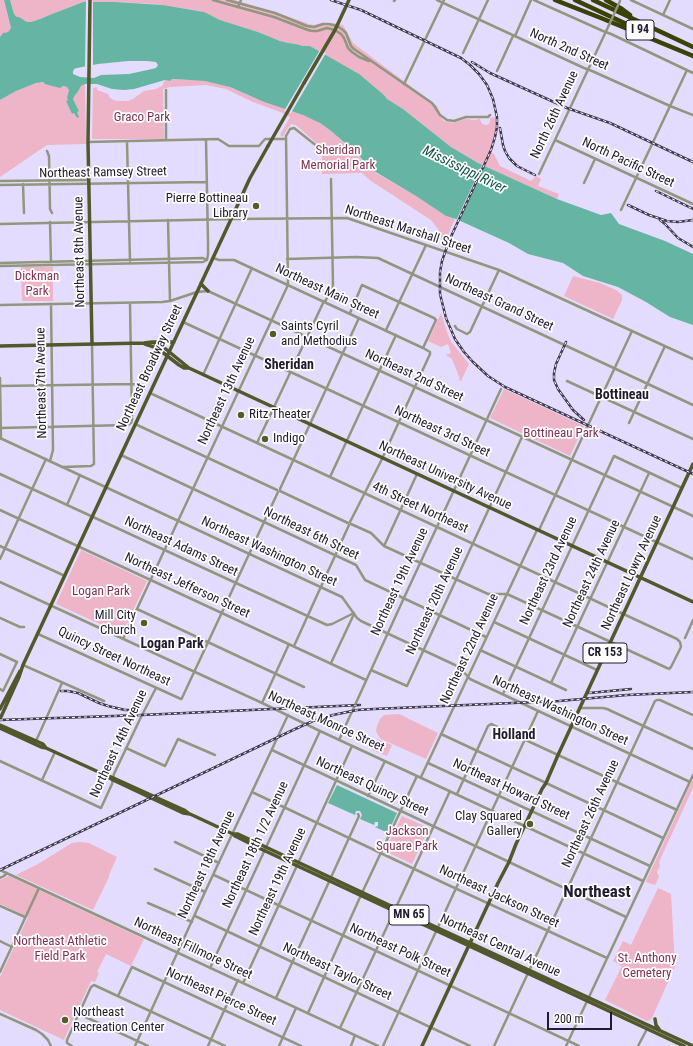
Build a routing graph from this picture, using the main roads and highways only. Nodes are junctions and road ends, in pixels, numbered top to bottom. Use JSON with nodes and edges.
{"nodes":[{"id":1,"x":90,"y":0,"type":"edge"},
{"id":2,"x":349,"y":0,"type":"edge"},
{"id":3,"x":555,"y":0,"type":"edge"},
{"id":4,"x":575,"y":0,"type":"edge"},
{"id":5,"x":593,"y":0,"type":"edge"},
{"id":6,"x":606,"y":0,"type":"edge"},
{"id":7,"x":638,"y":21,"type":"junction"},
{"id":8,"x":693,"y":47,"type":"edge"},
{"id":9,"x":693,"y":56,"type":"edge"},
{"id":10,"x":201,"y":282,"type":"junction"},
{"id":11,"x":208,"y":291,"type":"road end"},
{"id":12,"x":152,"y":342,"type":"junction"},
{"id":13,"x":174,"y":342,"type":"junction"},
{"id":14,"x":144,"y":343,"type":"junction"},
{"id":15,"x":92,"y":344,"type":"junction"},
{"id":16,"x":0,"y":346,"type":"edge"},
{"id":17,"x":168,"y":354,"type":"junction"},
{"id":18,"x":693,"y":464,"type":"edge"},
{"id":19,"x":641,"y":578,"type":"junction"},
{"id":20,"x":693,"y":602,"type":"edge"},
{"id":21,"x":11,"y":690,"type":"junction"},
{"id":22,"x":0,"y":709,"type":"edge"},
{"id":23,"x":0,"y":719,"type":"edge"},
{"id":24,"x":0,"y":724,"type":"edge"},
{"id":25,"x":0,"y":728,"type":"edge"},
{"id":26,"x":30,"y":740,"type":"junction"},
{"id":27,"x":46,"y":748,"type":"junction"},
{"id":28,"x":469,"y":944,"type":"junction"},
{"id":29,"x":588,"y":999,"type":"junction"},
{"id":30,"x":655,"y":1019,"type":"dead end"},
{"id":31,"x":665,"y":1033,"type":"junction"},
{"id":32,"x":422,"y":1046,"type":"edge"},
{"id":33,"x":684,"y":1046,"type":"edge"},
{"id":34,"x":693,"y":1046,"type":"edge"}],
"edges":[{"from":1,"to":15,"type":"main road","name":"Northeast 8th Avenue"},
{"from":2,"to":10,"type":"main road","name":"Northeast Broadway Street","bridge":true},
{"from":3,"to":9,"type":"highway"},
{"from":4,"to":9,"type":"highway","number":"I 94"},
{"from":5,"to":7,"type":"highway","number":"I 94"},
{"from":6,"to":7,"type":"highway"},
{"from":7,"to":8,"type":"highway","number":"I 94"},
{"from":10,"to":11,"type":"main road"},
{"from":10,"to":13,"type":"main road","name":"Northeast Broadway Street"},
{"from":12,"to":13,"type":"main road"},
{"from":12,"to":14,"type":"main road"},
{"from":12,"to":17,"type":"main road","name":"Northeast University Avenue"},
{"from":13,"to":17,"type":"main road","name":"Northeast Broadway Street"},
{"from":14,"to":15,"type":"main road"},
{"from":14,"to":17,"type":"main road","name":"Northeast University Avenue"},
{"from":15,"to":16,"type":"main road"},
{"from":17,"to":19,"type":"main road","name":"Northeast University Avenue"},
{"from":17,"to":21,"type":"main road","name":"Northeast Broadway Street"},
{"from":18,"to":19,"type":"main road","name":"Northeast Lowry Avenue","number":"CR 153"},
{"from":19,"to":20,"type":"main road","name":"Northeast University Avenue"},
{"from":19,"to":28,"type":"main road","name":"Northeast Lowry Avenue","number":"CR 153"},
{"from":21,"to":22,"type":"main road","name":"Northeast Broadway Street"},
{"from":21,"to":23,"type":"main road","name":"Northeast Broadway Street"},
{"from":24,"to":26,"type":"main road","name":"Northeast Central Avenue","number":"MN 65"},
{"from":25,"to":26,"type":"main road","name":"Northeast Central Avenue","number":"MN 65"},
{"from":26,"to":27,"type":"main road","name":"Northeast Central Avenue","number":"MN 65"},
{"from":26,"to":27,"type":"main road","name":"Northeast Central Avenue","number":"MN 65"},
{"from":27,"to":28,"type":"main road","name":"Northeast Central Avenue","number":"MN 65"},
{"from":28,"to":29,"type":"main road","name":"Northeast Central Avenue","number":"MN 65"},
{"from":28,"to":32,"type":"main road","name":"Northeast Lowry Avenue","number":"CR 153"},
{"from":29,"to":31,"type":"main road","name":"Northeast Central Avenue","number":"MN 65"},
{"from":29,"to":33,"type":"main road","name":"Northeast Central Avenue","number":"MN 65"},
{"from":30,"to":31,"type":"main road"},
{"from":31,"to":34,"type":"main road","name":"Northeast Central Avenue","number":"MN 65"}]}
